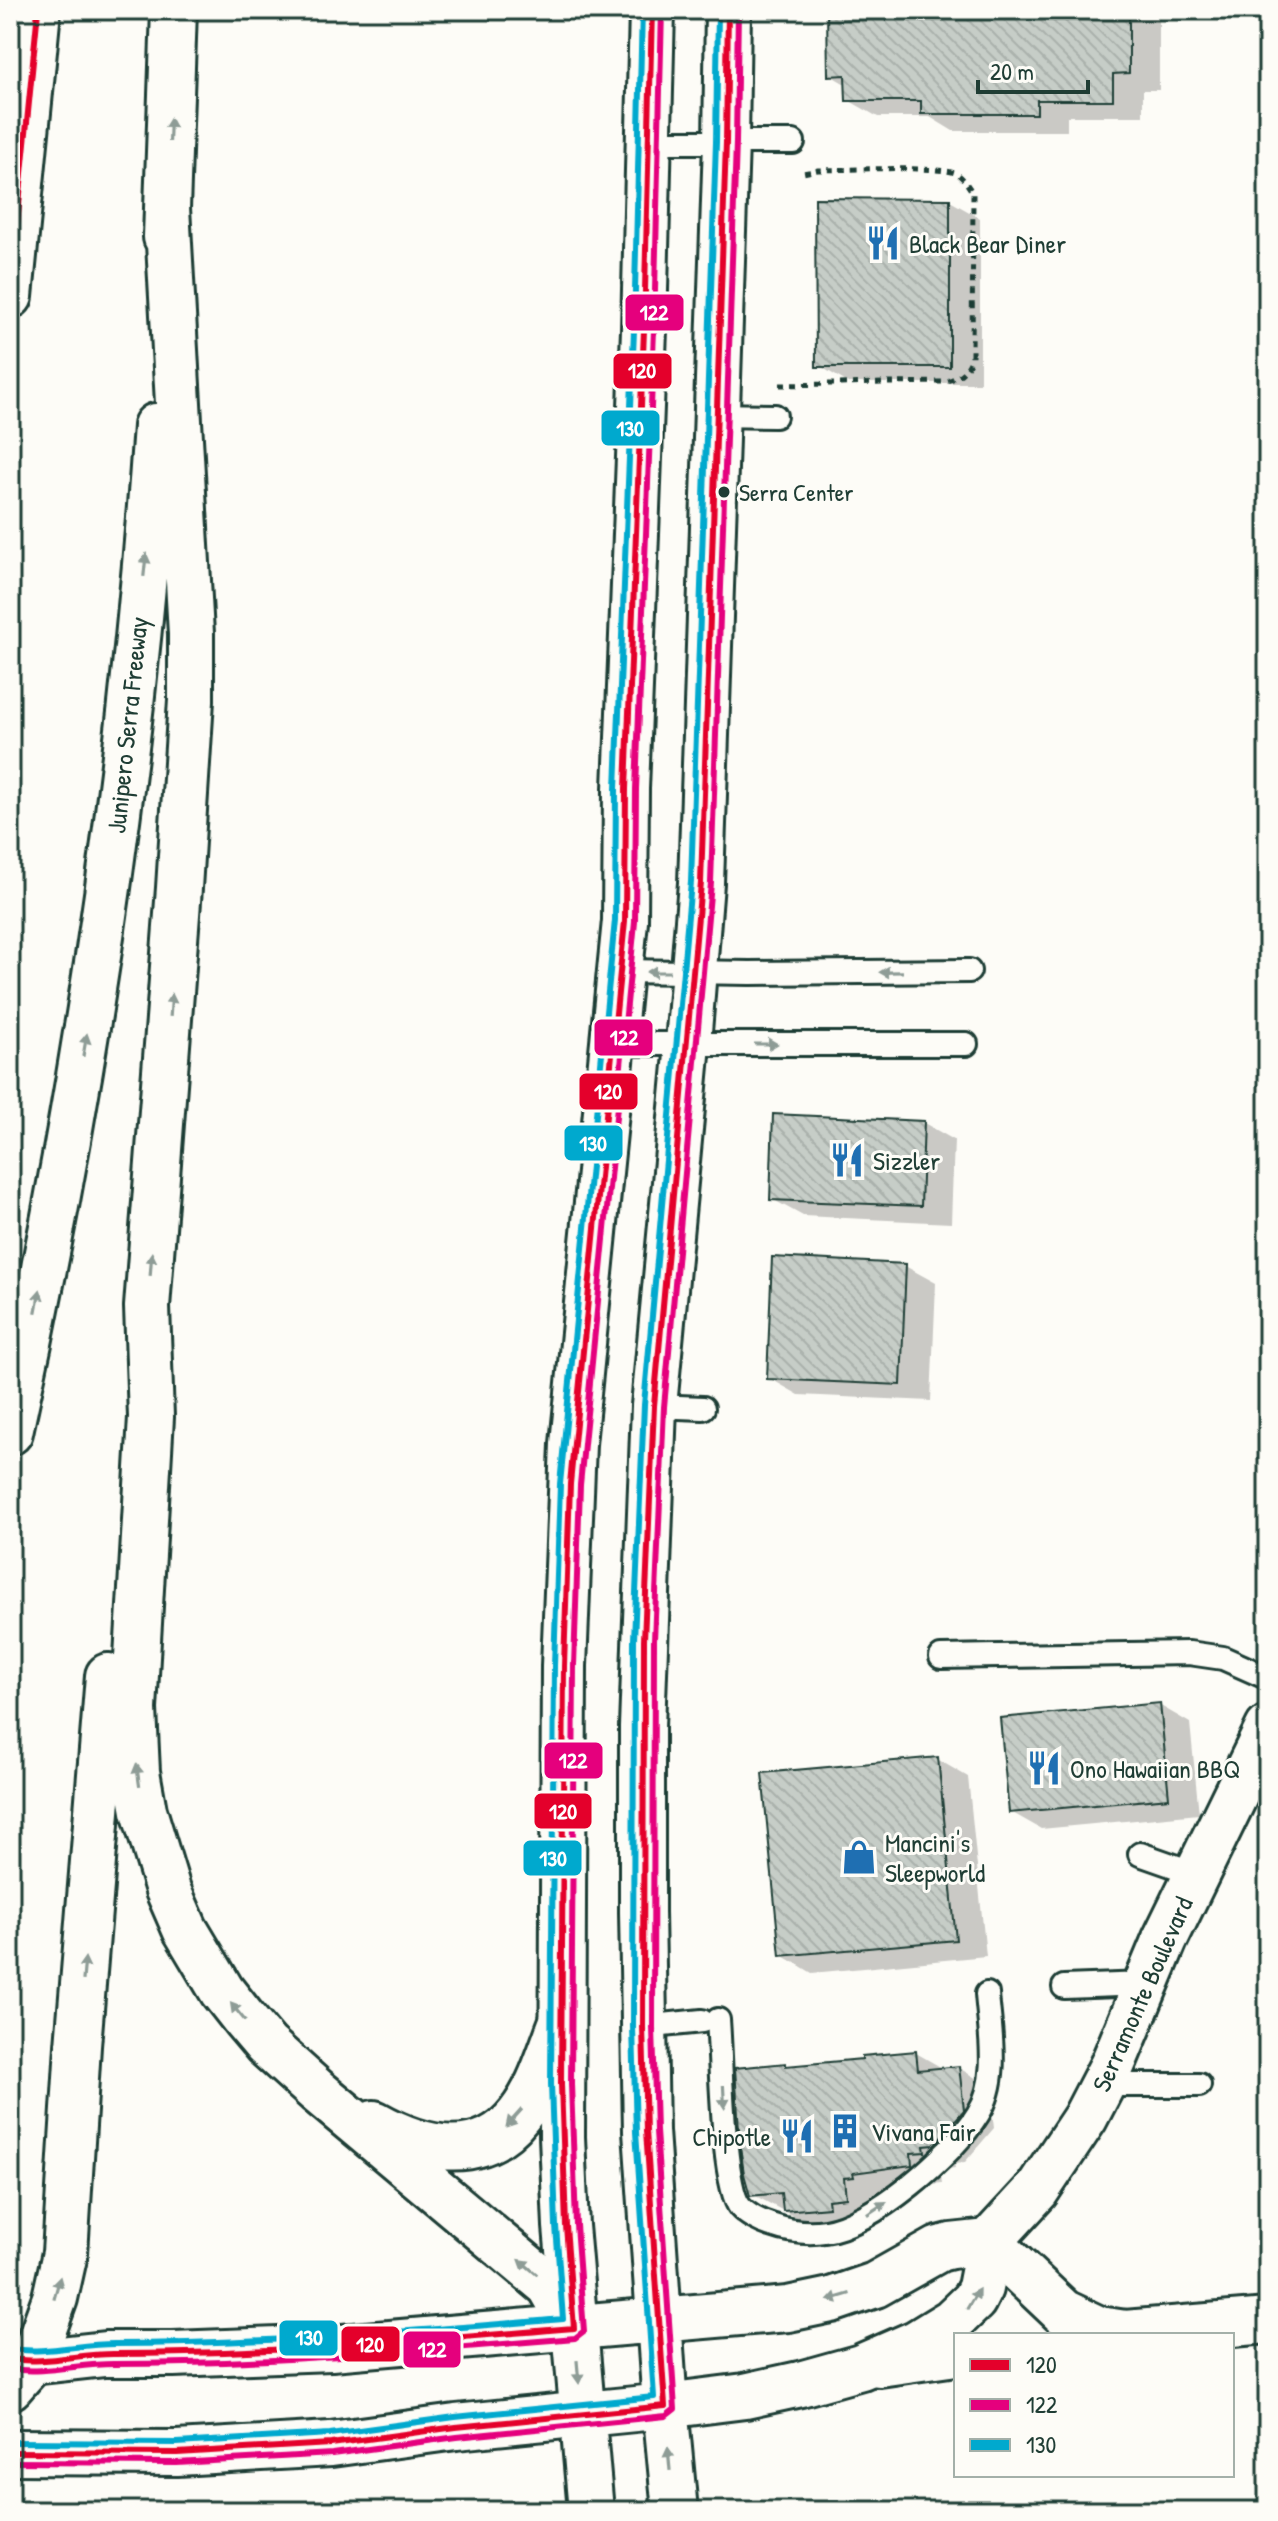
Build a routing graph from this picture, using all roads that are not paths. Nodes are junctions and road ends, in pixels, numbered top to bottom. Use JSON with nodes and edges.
{"nodes":[{"id":1,"x":23,"y":10,"type":"edge"},
{"id":2,"x":38,"y":10,"type":"edge"},
{"id":3,"x":174,"y":10,"type":"edge"},
{"id":4,"x":652,"y":10,"type":"edge"},
{"id":5,"x":728,"y":10,"type":"edge"},
{"id":6,"x":10,"y":73,"type":"edge"},
{"id":7,"x":649,"y":142,"type":"junction"},
{"id":8,"x":726,"y":142,"type":"junction"},
{"id":9,"x":793,"y":142,"type":"dead end"},
{"id":10,"x":167,"y":208,"type":"junction"},
{"id":11,"x":10,"y":296,"type":"edge"},
{"id":12,"x":716,"y":415,"type":"junction"},
{"id":13,"x":775,"y":416,"type":"dead end"},
{"id":14,"x":621,"y":971,"type":"junction"},
{"id":15,"x":969,"y":971,"type":"dead end"},
{"id":16,"x":694,"y":972,"type":"junction"},
{"id":17,"x":613,"y":1044,"type":"junction"},
{"id":18,"x":688,"y":1044,"type":"junction"},
{"id":19,"x":966,"y":1044,"type":"dead end"},
{"id":20,"x":147,"y":1307,"type":"junction"},
{"id":21,"x":654,"y":1406,"type":"junction"},
{"id":22,"x":703,"y":1408,"type":"dead end"},
{"id":23,"x":10,"y":1432,"type":"edge"},
{"id":24,"x":941,"y":1657,"type":"dead end"},
{"id":25,"x":1268,"y":1678,"type":"edge"},
{"id":26,"x":1268,"y":1728,"type":"edge"},
{"id":27,"x":1252,"y":1791,"type":"edge"},
{"id":28,"x":1140,"y":1854,"type":"dead end"},
{"id":29,"x":1197,"y":1874,"type":"junction"},
{"id":30,"x":1145,"y":1984,"type":"junction"},
{"id":31,"x":1064,"y":1987,"type":"dead end"},
{"id":32,"x":987,"y":1994,"type":"dead end"},
{"id":33,"x":561,"y":2024,"type":"junction"},
{"id":34,"x":643,"y":2027,"type":"junction"},
{"id":35,"x":291,"y":2068,"type":"junction"},
{"id":36,"x":1103,"y":2085,"type":"junction"},
{"id":37,"x":1199,"y":2085,"type":"dead end"},
{"id":38,"x":989,"y":2242,"type":"junction"},
{"id":39,"x":658,"y":2320,"type":"junction"},
{"id":40,"x":1268,"y":2321,"type":"edge"},
{"id":41,"x":574,"y":2328,"type":"junction"},
{"id":42,"x":1137,"y":2333,"type":"edge"},
{"id":43,"x":954,"y":2353,"type":"edge"},
{"id":44,"x":861,"y":2367,"type":"junction"},
{"id":45,"x":17,"y":2369,"type":"edge"},
{"id":46,"x":665,"y":2406,"type":"junction"},
{"id":47,"x":581,"y":2416,"type":"junction"},
{"id":48,"x":10,"y":2452,"type":"edge"},
{"id":49,"x":591,"y":2511,"type":"edge"},
{"id":50,"x":675,"y":2511,"type":"edge"}],
"edges":[{"from":1,"to":6,"type":"main road"},
{"from":2,"to":11,"type":"main road"},
{"from":10,"to":3,"type":"main road","name":"Junipero Serra Freeway","one_way":true},
{"from":4,"to":7,"type":"main road"},
{"from":5,"to":8,"type":"main road"},
{"from":7,"to":8,"type":"lane"},
{"from":7,"to":14,"type":"main road"},
{"from":8,"to":9,"type":"lane"},
{"from":8,"to":12,"type":"main road"},
{"from":20,"to":10,"type":"main road","one_way":true},
{"from":23,"to":10,"type":"main road","name":"Junipero Serra Freeway","one_way":true},
{"from":12,"to":13,"type":"lane"},
{"from":12,"to":16,"type":"main road"},
{"from":16,"to":14,"type":"lane","one_way":true},
{"from":14,"to":17,"type":"main road"},
{"from":15,"to":16,"type":"lane","one_way":true},
{"from":16,"to":18,"type":"main road"},
{"from":17,"to":18,"type":"lane"},
{"from":17,"to":33,"type":"main road"},
{"from":18,"to":19,"type":"lane","one_way":true},
{"from":18,"to":21,"type":"main road"},
{"from":35,"to":20,"type":"main road","one_way":true},
{"from":45,"to":20,"type":"main road","one_way":true},
{"from":21,"to":22,"type":"lane"},
{"from":21,"to":34,"type":"main road"},
{"from":24,"to":25,"type":"lane"},
{"from":26,"to":27,"type":"main road","name":"Serramonte Boulevard"},
{"from":27,"to":29,"type":"main road","name":"Serramonte Boulevard"},
{"from":28,"to":29,"type":"lane"},
{"from":29,"to":30,"type":"main road","name":"Serramonte Boulevard"},
{"from":30,"to":31,"type":"lane"},
{"from":30,"to":36,"type":"main road","name":"Serramonte Boulevard"},
{"from":34,"to":32,"type":"lane","one_way":true},
{"from":33,"to":35,"type":"main road","one_way":true},
{"from":33,"to":41,"type":"main road"},
{"from":34,"to":39,"type":"main road"},
{"from":41,"to":35,"type":"main road","one_way":true},
{"from":36,"to":37,"type":"lane"},
{"from":36,"to":38,"type":"main road","name":"Serramonte Boulevard"},
{"from":38,"to":39,"type":"main road","one_way":true},
{"from":38,"to":42,"type":"main road"},
{"from":44,"to":38,"type":"main road","one_way":true},
{"from":39,"to":41,"type":"main road"},
{"from":39,"to":46,"type":"main road"},
{"from":40,"to":42,"type":"main road"},
{"from":41,"to":45,"type":"main road"},
{"from":41,"to":47,"type":"main road","one_way":true},
{"from":43,"to":44,"type":"main road"},
{"from":44,"to":46,"type":"main road"},
{"from":46,"to":47,"type":"main road"},
{"from":50,"to":46,"type":"main road","one_way":true},
{"from":47,"to":48,"type":"main road"},
{"from":47,"to":49,"type":"main road"}]}
